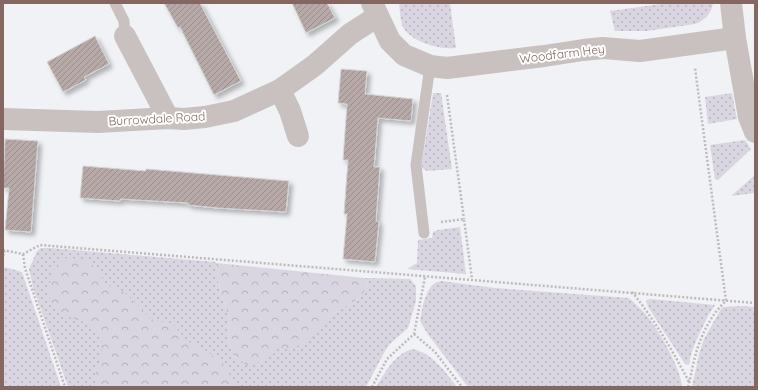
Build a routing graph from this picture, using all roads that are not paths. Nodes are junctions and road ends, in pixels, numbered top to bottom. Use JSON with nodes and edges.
{"nodes":[{"id":1,"x":115,"y":3,"type":"edge"},
{"id":2,"x":730,"y":3,"type":"edge"},
{"id":3,"x":375,"y":10,"type":"edge"},
{"id":4,"x":125,"y":36,"type":"joint"},
{"id":5,"x":735,"y":38,"type":"junction"},
{"id":6,"x":428,"y":76,"type":"junction"},
{"id":7,"x":280,"y":90,"type":"junction"},
{"id":8,"x":168,"y":118,"type":"junction"},
{"id":9,"x":3,"y":119,"type":"edge"},
{"id":10,"x":755,"y":132,"type":"edge"},
{"id":11,"x":298,"y":136,"type":"dead end"},
{"id":12,"x":423,"y":228,"type":"road end"}],
"edges":[{"from":1,"to":4,"type":"lane"},
{"from":2,"to":5,"type":"street"},
{"from":3,"to":6,"type":"street","name":"Woodfarm Hey"},
{"from":3,"to":7,"type":"street","name":"Burrowdale Road"},
{"from":4,"to":8,"type":"street"},
{"from":5,"to":6,"type":"street","name":"Woodfarm Hey"},
{"from":5,"to":10,"type":"street"},
{"from":6,"to":12,"type":"lane"},
{"from":7,"to":8,"type":"street","name":"Burrowdale Road"},
{"from":7,"to":11,"type":"street"},
{"from":8,"to":9,"type":"street","name":"Burrowdale Road"}]}
